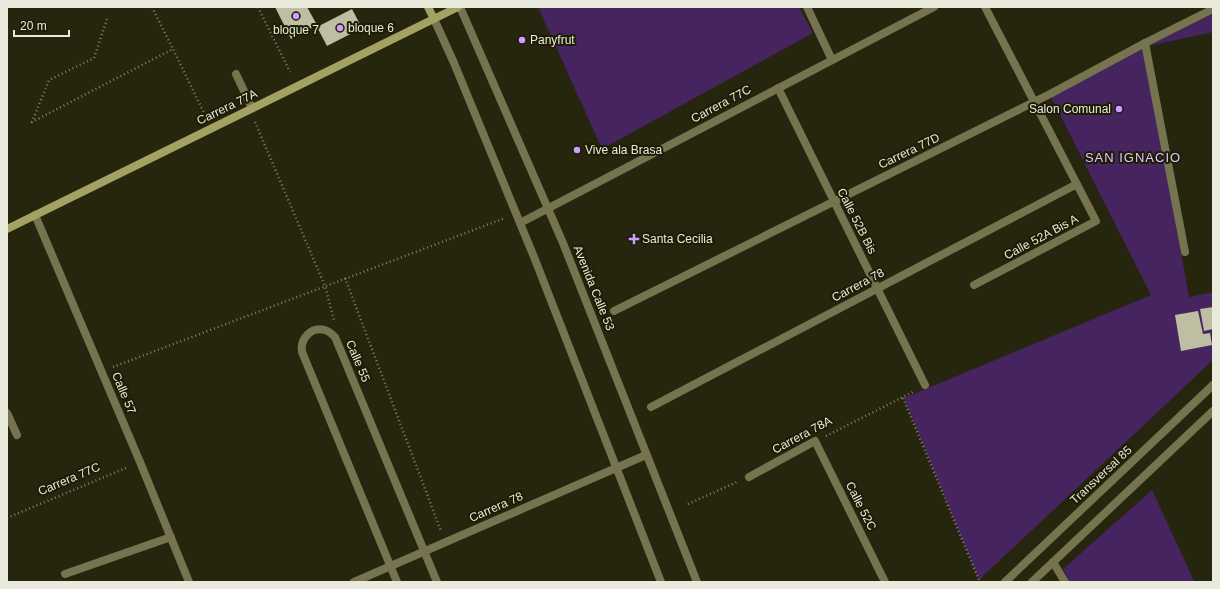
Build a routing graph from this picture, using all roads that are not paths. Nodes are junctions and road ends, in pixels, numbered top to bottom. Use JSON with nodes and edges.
{"nodes":[{"id":1,"x":428,"y":7,"type":"edge"},
{"id":2,"x":459,"y":7,"type":"edge"},
{"id":3,"x":807,"y":7,"type":"edge"},
{"id":4,"x":934,"y":7,"type":"edge"},
{"id":5,"x":985,"y":7,"type":"edge"},
{"id":6,"x":1213,"y":9,"type":"edge"},
{"id":7,"x":434,"y":19,"type":"junction"},
{"id":8,"x":1145,"y":43,"type":"junction"},
{"id":9,"x":832,"y":60,"type":"junction"},
{"id":10,"x":236,"y":74,"type":"dead end"},
{"id":11,"x":778,"y":88,"type":"junction"},
{"id":12,"x":1034,"y":102,"type":"junction"},
{"id":13,"x":252,"y":108,"type":"junction"},
{"id":14,"x":1077,"y":184,"type":"junction"},
{"id":15,"x":834,"y":201,"type":"junction"},
{"id":16,"x":548,"y":209,"type":"junction"},
{"id":17,"x":35,"y":215,"type":"junction"},
{"id":18,"x":520,"y":223,"type":"junction"},
{"id":19,"x":7,"y":229,"type":"edge"},
{"id":20,"x":1185,"y":252,"type":"dead end"},
{"id":21,"x":974,"y":285,"type":"dead end"},
{"id":22,"x":878,"y":288,"type":"junction"},
{"id":23,"x":614,"y":312,"type":"dead end"},
{"id":24,"x":926,"y":385,"type":"road end"},
{"id":25,"x":1213,"y":385,"type":"edge"},
{"id":26,"x":651,"y":407,"type":"dead end"},
{"id":27,"x":1213,"y":411,"type":"edge"},
{"id":28,"x":7,"y":414,"type":"edge"},
{"id":29,"x":16,"y":434,"type":"dead end"},
{"id":30,"x":815,"y":441,"type":"joint"},
{"id":31,"x":646,"y":455,"type":"junction"},
{"id":32,"x":617,"y":468,"type":"junction"},
{"id":33,"x":749,"y":477,"type":"road end"},
{"id":34,"x":171,"y":537,"type":"junction"},
{"id":35,"x":425,"y":551,"type":"junction"},
{"id":36,"x":1053,"y":562,"type":"junction"},
{"id":37,"x":391,"y":566,"type":"junction"},
{"id":38,"x":65,"y":574,"type":"dead end"},
{"id":39,"x":189,"y":582,"type":"edge"},
{"id":40,"x":354,"y":582,"type":"edge"},
{"id":41,"x":397,"y":582,"type":"edge"},
{"id":42,"x":437,"y":582,"type":"edge"},
{"id":43,"x":661,"y":582,"type":"edge"},
{"id":44,"x":697,"y":582,"type":"edge"},
{"id":45,"x":885,"y":582,"type":"edge"},
{"id":46,"x":1005,"y":582,"type":"edge"},
{"id":47,"x":1032,"y":582,"type":"edge"},
{"id":48,"x":1065,"y":582,"type":"edge"}],
"edges":[{"from":1,"to":7,"type":"main road"},
{"from":2,"to":7,"type":"main road","name":"Carrera 77A"},
{"from":2,"to":16,"type":"street","name":"Avenida Calle 53"},
{"from":3,"to":9,"type":"street"},
{"from":4,"to":9,"type":"street","name":"Carrera 77C"},
{"from":5,"to":12,"type":"street","name":"Calle 52A Bis A"},
{"from":6,"to":8,"type":"street","name":"Carrera 77D"},
{"from":7,"to":13,"type":"main road","name":"Carrera 77A"},
{"from":7,"to":18,"type":"street"},
{"from":8,"to":12,"type":"street","name":"Carrera 77D"},
{"from":8,"to":20,"type":"street"},
{"from":9,"to":11,"type":"street","name":"Carrera 77C"},
{"from":10,"to":13,"type":"street"},
{"from":11,"to":15,"type":"street","name":"Calle 52B Bis"},
{"from":11,"to":16,"type":"street","name":"Carrera 77C"},
{"from":12,"to":14,"type":"street","name":"Calle 52A Bis A"},
{"from":12,"to":15,"type":"street","name":"Carrera 77D"},
{"from":13,"to":17,"type":"main road","name":"Carrera 77A"},
{"from":14,"to":21,"type":"street","name":"Calle 52A Bis A"},
{"from":14,"to":22,"type":"street","name":"Carrera 78"},
{"from":15,"to":22,"type":"street","name":"Calle 52B Bis"},
{"from":15,"to":23,"type":"street","name":"Carrera 77D"},
{"from":16,"to":18,"type":"street","name":"Carrera 77C"},
{"from":16,"to":31,"type":"street","name":"Avenida Calle 53"},
{"from":17,"to":19,"type":"main road","name":"Carrera 77A"},
{"from":17,"to":34,"type":"street","name":"Calle 57"},
{"from":18,"to":32,"type":"street"},
{"from":22,"to":24,"type":"street","name":"Calle 52B Bis"},
{"from":22,"to":26,"type":"street","name":"Carrera 78"},
{"from":25,"to":46,"type":"street","name":"Transversal 85"},
{"from":27,"to":36,"type":"street"},
{"from":28,"to":29,"type":"street"},
{"from":30,"to":33,"type":"street","name":"Carrera 78A"},
{"from":30,"to":45,"type":"street","name":"Calle 52C"},
{"from":31,"to":32,"type":"street","name":"Carrera 78"},
{"from":31,"to":44,"type":"street","name":"Avenida Calle 53"},
{"from":32,"to":35,"type":"street","name":"Carrera 78"},
{"from":32,"to":43,"type":"street"},
{"from":34,"to":38,"type":"street"},
{"from":34,"to":39,"type":"street","name":"Calle 57"},
{"from":35,"to":37,"type":"street","name":"Carrera 78"},
{"from":35,"to":37,"type":"street","name":"Calle 55"},
{"from":35,"to":42,"type":"street","name":"Calle 55"},
{"from":36,"to":47,"type":"street"},
{"from":36,"to":48,"type":"street"},
{"from":37,"to":40,"type":"street","name":"Carrera 78"},
{"from":37,"to":41,"type":"street","name":"Calle 55"}]}
